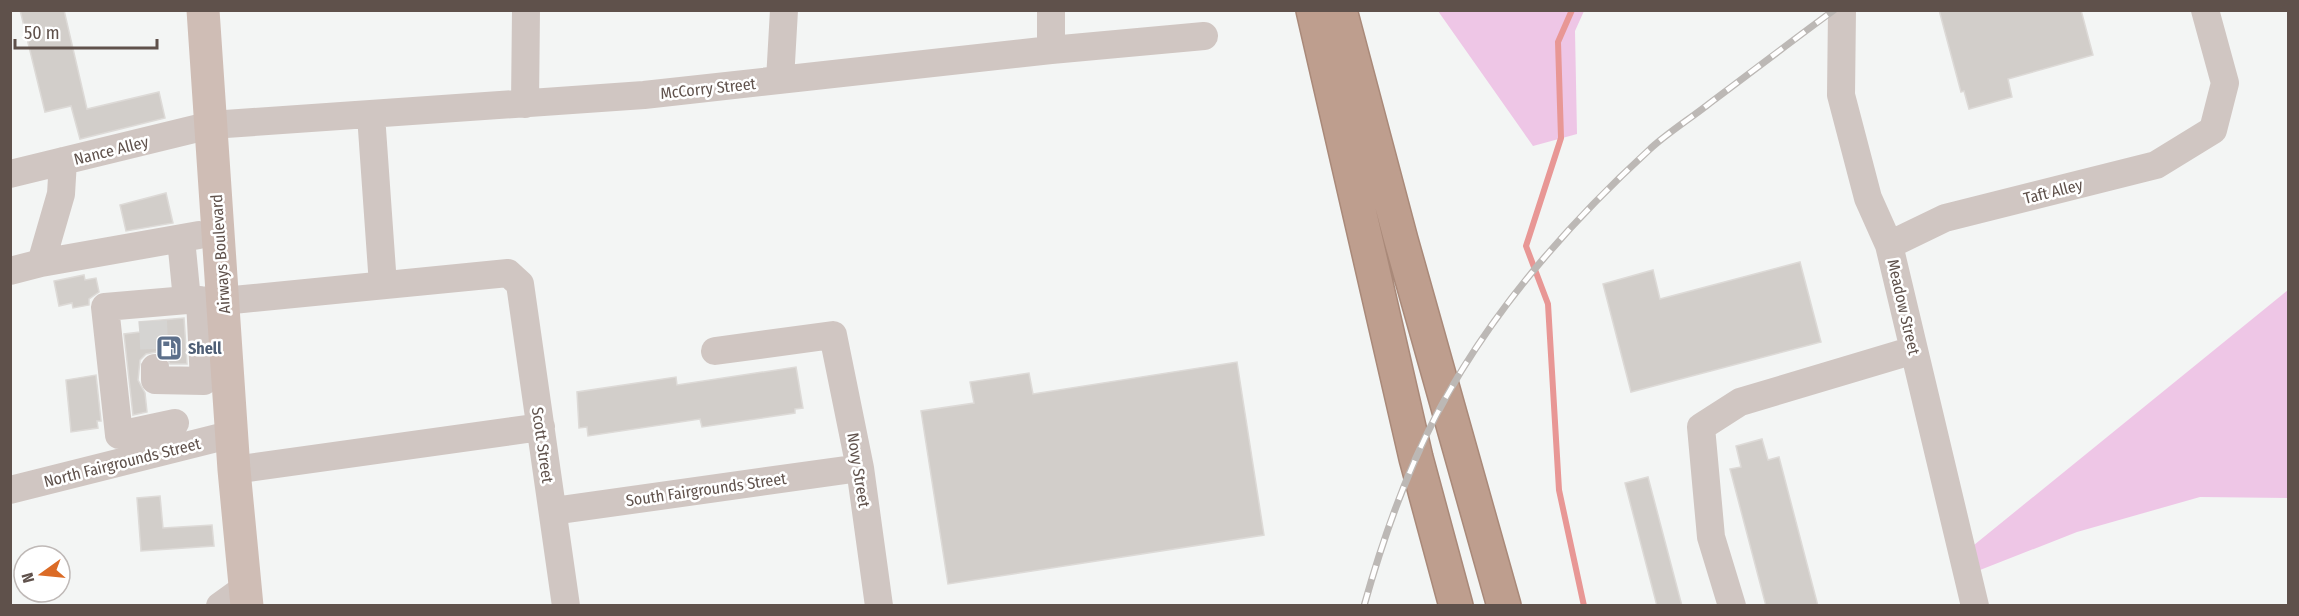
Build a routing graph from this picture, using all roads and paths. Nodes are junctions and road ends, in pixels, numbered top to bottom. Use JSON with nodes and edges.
{"nodes":[{"id":1,"x":203,"y":10,"type":"edge"},
{"id":2,"x":526,"y":10,"type":"edge"},
{"id":3,"x":784,"y":10,"type":"edge"},
{"id":4,"x":1051,"y":10,"type":"edge"},
{"id":5,"x":1312,"y":10,"type":"edge"},
{"id":6,"x":1340,"y":10,"type":"edge"},
{"id":7,"x":1842,"y":10,"type":"edge"},
{"id":8,"x":2205,"y":10,"type":"edge"},
{"id":9,"x":1204,"y":36,"type":"dead end"},
{"id":10,"x":1051,"y":50,"type":"junction"},
{"id":11,"x":780,"y":80,"type":"junction"},
{"id":12,"x":525,"y":104,"type":"junction"},
{"id":13,"x":371,"y":115,"type":"junction"},
{"id":14,"x":211,"y":125,"type":"junction"},
{"id":15,"x":63,"y":162,"type":"junction"},
{"id":16,"x":10,"y":174,"type":"edge"},
{"id":17,"x":219,"y":232,"type":"junction"},
{"id":18,"x":182,"y":239,"type":"junction"},
{"id":19,"x":1889,"y":245,"type":"junction"},
{"id":20,"x":41,"y":263,"type":"junction"},
{"id":21,"x":10,"y":271,"type":"edge"},
{"id":22,"x":383,"y":285,"type":"junction"},
{"id":23,"x":179,"y":306,"type":"junction"},
{"id":24,"x":1914,"y":350,"type":"junction"},
{"id":25,"x":715,"y":351,"type":"dead end"},
{"id":26,"x":217,"y":381,"type":"junction"},
{"id":27,"x":541,"y":427,"type":"junction"},
{"id":28,"x":233,"y":434,"type":"junction"},
{"id":29,"x":176,"y":436,"type":"junction"},
{"id":30,"x":860,"y":468,"type":"junction"},
{"id":31,"x":234,"y":470,"type":"junction"},
{"id":32,"x":10,"y":490,"type":"edge"},
{"id":33,"x":553,"y":511,"type":"junction"},
{"id":34,"x":237,"y":600,"type":"edge"},
{"id":35,"x":566,"y":606,"type":"edge"},
{"id":36,"x":879,"y":606,"type":"edge"},
{"id":37,"x":1456,"y":606,"type":"edge"},
{"id":38,"x":1504,"y":606,"type":"edge"},
{"id":39,"x":1732,"y":606,"type":"edge"},
{"id":40,"x":1975,"y":606,"type":"edge"}],
"edges":[{"from":1,"to":14,"type":"main road","name":"Airways Boulevard"},
{"from":2,"to":12,"type":"street"},
{"from":3,"to":11,"type":"street"},
{"from":4,"to":10,"type":"street"},
{"from":5,"to":37,"type":"highway"},
{"from":6,"to":38,"type":"highway"},
{"from":7,"to":19,"type":"street","name":"Meadow Street"},
{"from":8,"to":19,"type":"street","name":"Taft Alley"},
{"from":9,"to":10,"type":"street","name":"McCorry Street"},
{"from":10,"to":11,"type":"street","name":"McCorry Street"},
{"from":11,"to":12,"type":"street","name":"McCorry Street"},
{"from":12,"to":13,"type":"street","name":"McCorry Street"},
{"from":13,"to":14,"type":"street","name":"McCorry Street"},
{"from":13,"to":22,"type":"street"},
{"from":14,"to":15,"type":"street","name":"Nance Alley"},
{"from":14,"to":17,"type":"main road","name":"Airways Boulevard"},
{"from":15,"to":16,"type":"street","name":"Nance Alley"},
{"from":15,"to":20,"type":"street"},
{"from":17,"to":18,"type":"street"},
{"from":17,"to":23,"type":"main road","name":"Airways Boulevard"},
{"from":18,"to":20,"type":"street"},
{"from":18,"to":23,"type":"street"},
{"from":19,"to":24,"type":"street","name":"Meadow Street"},
{"from":20,"to":21,"type":"street"},
{"from":22,"to":23,"type":"street"},
{"from":22,"to":27,"type":"street","name":"Scott Street"},
{"from":23,"to":26,"type":"main road","name":"Airways Boulevard"},
{"from":23,"to":29,"type":"street"},
{"from":24,"to":39,"type":"street"},
{"from":24,"to":40,"type":"street","name":"Meadow Street"},
{"from":25,"to":30,"type":"street","name":"Novy Street"},
{"from":26,"to":28,"type":"main road","name":"Airways Boulevard"},
{"from":26,"to":29,"type":"street"},
{"from":27,"to":31,"type":"street"},
{"from":27,"to":33,"type":"street","name":"Scott Street"},
{"from":28,"to":29,"type":"street","name":"North Fairgrounds Street"},
{"from":28,"to":31,"type":"main road","name":"Airways Boulevard"},
{"from":29,"to":32,"type":"street","name":"North Fairgrounds Street"},
{"from":30,"to":33,"type":"street","name":"South Fairgrounds Street"},
{"from":30,"to":36,"type":"street","name":"Novy Street"},
{"from":31,"to":34,"type":"main road","name":"Airways Boulevard"},
{"from":33,"to":35,"type":"street","name":"Scott Street"}]}
